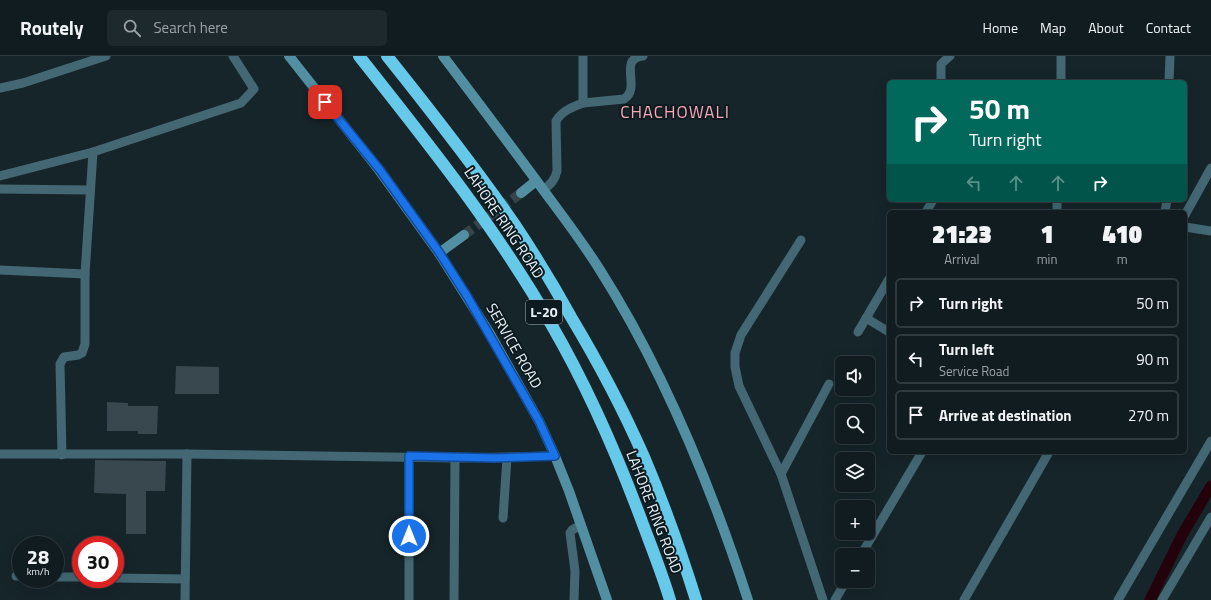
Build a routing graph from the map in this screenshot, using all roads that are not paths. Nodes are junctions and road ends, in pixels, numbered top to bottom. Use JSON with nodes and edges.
{"nodes":[{"id":1,"x":106,"y":56,"type":"edge"},
{"id":2,"x":233,"y":56,"type":"edge"},
{"id":3,"x":289,"y":56,"type":"edge"},
{"id":4,"x":359,"y":56,"type":"edge"},
{"id":5,"x":388,"y":56,"type":"edge"},
{"id":6,"x":443,"y":56,"type":"edge"},
{"id":7,"x":583,"y":56,"type":"edge"},
{"id":8,"x":643,"y":56,"type":"edge"},
{"id":9,"x":950,"y":56,"type":"edge"},
{"id":10,"x":1061,"y":56,"type":"edge"},
{"id":11,"x":1170,"y":56,"type":"edge"},
{"id":12,"x":941,"y":80,"type":"edge"},
{"id":13,"x":1061,"y":80,"type":"edge"},
{"id":14,"x":1169,"y":80,"type":"edge"},
{"id":15,"x":0,"y":88,"type":"edge"},
{"id":16,"x":583,"y":103,"type":"junction"},
{"id":17,"x":93,"y":152,"type":"junction"},
{"id":18,"x":1211,"y":168,"type":"edge"},
{"id":19,"x":0,"y":176,"type":"edge"},
{"id":20,"x":536,"y":181,"type":"junction"},
{"id":21,"x":0,"y":189,"type":"edge"},
{"id":22,"x":90,"y":190,"type":"junction"},
{"id":23,"x":543,"y":190,"type":"junction"},
{"id":24,"x":521,"y":193,"type":"tunnel mouth"},
{"id":25,"x":1187,"y":211,"type":"edge"},
{"id":26,"x":1187,"y":228,"type":"edge"},
{"id":27,"x":1211,"y":231,"type":"edge"},
{"id":28,"x":464,"y":235,"type":"tunnel mouth"},
{"id":29,"x":801,"y":240,"type":"dead end"},
{"id":30,"x":439,"y":252,"type":"junction"},
{"id":31,"x":0,"y":270,"type":"edge"},
{"id":32,"x":85,"y":274,"type":"junction"},
{"id":33,"x":887,"y":282,"type":"edge"},
{"id":34,"x":866,"y":318,"type":"junction"},
{"id":35,"x":887,"y":331,"type":"edge"},
{"id":36,"x":858,"y":332,"type":"dead end"},
{"id":37,"x":829,"y":384,"type":"dead end"},
{"id":38,"x":1211,"y":441,"type":"edge"},
{"id":39,"x":0,"y":454,"type":"edge"},
{"id":40,"x":187,"y":454,"type":"junction"},
{"id":41,"x":921,"y":454,"type":"edge"},
{"id":42,"x":1048,"y":454,"type":"edge"},
{"id":43,"x":62,"y":455,"type":"junction"},
{"id":44,"x":409,"y":456,"type":"junction"},
{"id":45,"x":555,"y":456,"type":"junction"},
{"id":46,"x":455,"y":458,"type":"junction"},
{"id":47,"x":506,"y":458,"type":"junction"},
{"id":48,"x":781,"y":474,"type":"junction"},
{"id":49,"x":1211,"y":517,"type":"edge"},
{"id":50,"x":503,"y":518,"type":"dead end"},
{"id":51,"x":581,"y":525,"type":"junction"},
{"id":52,"x":865,"y":548,"type":"edge"},
{"id":53,"x":655,"y":556,"type":"junction"},
{"id":54,"x":124,"y":578,"type":"edge"},
{"id":55,"x":185,"y":579,"type":"junction"},
{"id":56,"x":842,"y":588,"type":"edge"},
{"id":57,"x":185,"y":600,"type":"edge"},
{"id":58,"x":409,"y":600,"type":"edge"},
{"id":59,"x":454,"y":600,"type":"edge"},
{"id":60,"x":574,"y":600,"type":"edge"},
{"id":61,"x":607,"y":600,"type":"edge"},
{"id":62,"x":662,"y":600,"type":"edge"},
{"id":63,"x":670,"y":600,"type":"edge"},
{"id":64,"x":696,"y":600,"type":"edge"},
{"id":65,"x":748,"y":600,"type":"edge"},
{"id":66,"x":823,"y":600,"type":"edge"},
{"id":67,"x":835,"y":600,"type":"edge"},
{"id":68,"x":964,"y":600,"type":"edge"},
{"id":69,"x":1118,"y":600,"type":"edge"},
{"id":70,"x":1162,"y":600,"type":"edge"}],
"edges":[{"from":1,"to":15,"type":"street"},
{"from":2,"to":17,"type":"street"},
{"from":3,"to":30,"type":"street","name":"SERVICE ROAD"},
{"from":4,"to":53,"type":"highway","name":"LAHORE RING ROAD","number":"L-20"},
{"from":5,"to":64,"type":"highway","name":"LAHORE RING ROAD","number":"L-20"},
{"from":6,"to":20,"type":"street"},
{"from":7,"to":16,"type":"street"},
{"from":8,"to":16,"type":"street"},
{"from":9,"to":12,"type":"street"},
{"from":10,"to":13,"type":"street"},
{"from":11,"to":14,"type":"street"},
{"from":16,"to":23,"type":"street"},
{"from":17,"to":19,"type":"street"},
{"from":17,"to":22,"type":"street"},
{"from":18,"to":25,"type":"street"},
{"from":20,"to":23,"type":"street"},
{"from":20,"to":24,"type":"street"},
{"from":21,"to":22,"type":"street"},
{"from":22,"to":32,"type":"street"},
{"from":23,"to":65,"type":"street"},
{"from":26,"to":27,"type":"street"},
{"from":28,"to":30,"type":"street"},
{"from":29,"to":48,"type":"street"},
{"from":30,"to":45,"type":"street","name":"SERVICE ROAD"},
{"from":31,"to":32,"type":"street"},
{"from":32,"to":43,"type":"street"},
{"from":33,"to":34,"type":"street"},
{"from":34,"to":35,"type":"street"},
{"from":34,"to":36,"type":"street"},
{"from":37,"to":48,"type":"street"},
{"from":38,"to":69,"type":"street"},
{"from":39,"to":43,"type":"street"},
{"from":40,"to":43,"type":"street"},
{"from":40,"to":44,"type":"street"},
{"from":40,"to":55,"type":"street"},
{"from":41,"to":52,"type":"street"},
{"from":42,"to":68,"type":"street"},
{"from":44,"to":46,"type":"street"},
{"from":44,"to":58,"type":"street"},
{"from":45,"to":47,"type":"street"},
{"from":45,"to":51,"type":"street","name":"SERVICE ROAD"},
{"from":46,"to":47,"type":"street"},
{"from":46,"to":59,"type":"street"},
{"from":47,"to":50,"type":"street"},
{"from":48,"to":66,"type":"street"},
{"from":49,"to":70,"type":"street"},
{"from":51,"to":60,"type":"street"},
{"from":51,"to":61,"type":"street","name":"SERVICE ROAD"},
{"from":53,"to":62,"type":"highway"},
{"from":53,"to":63,"type":"highway","name":"LAHORE RING ROAD","number":"L-20"},
{"from":54,"to":55,"type":"street"},
{"from":55,"to":57,"type":"street"},
{"from":56,"to":67,"type":"street"}]}
